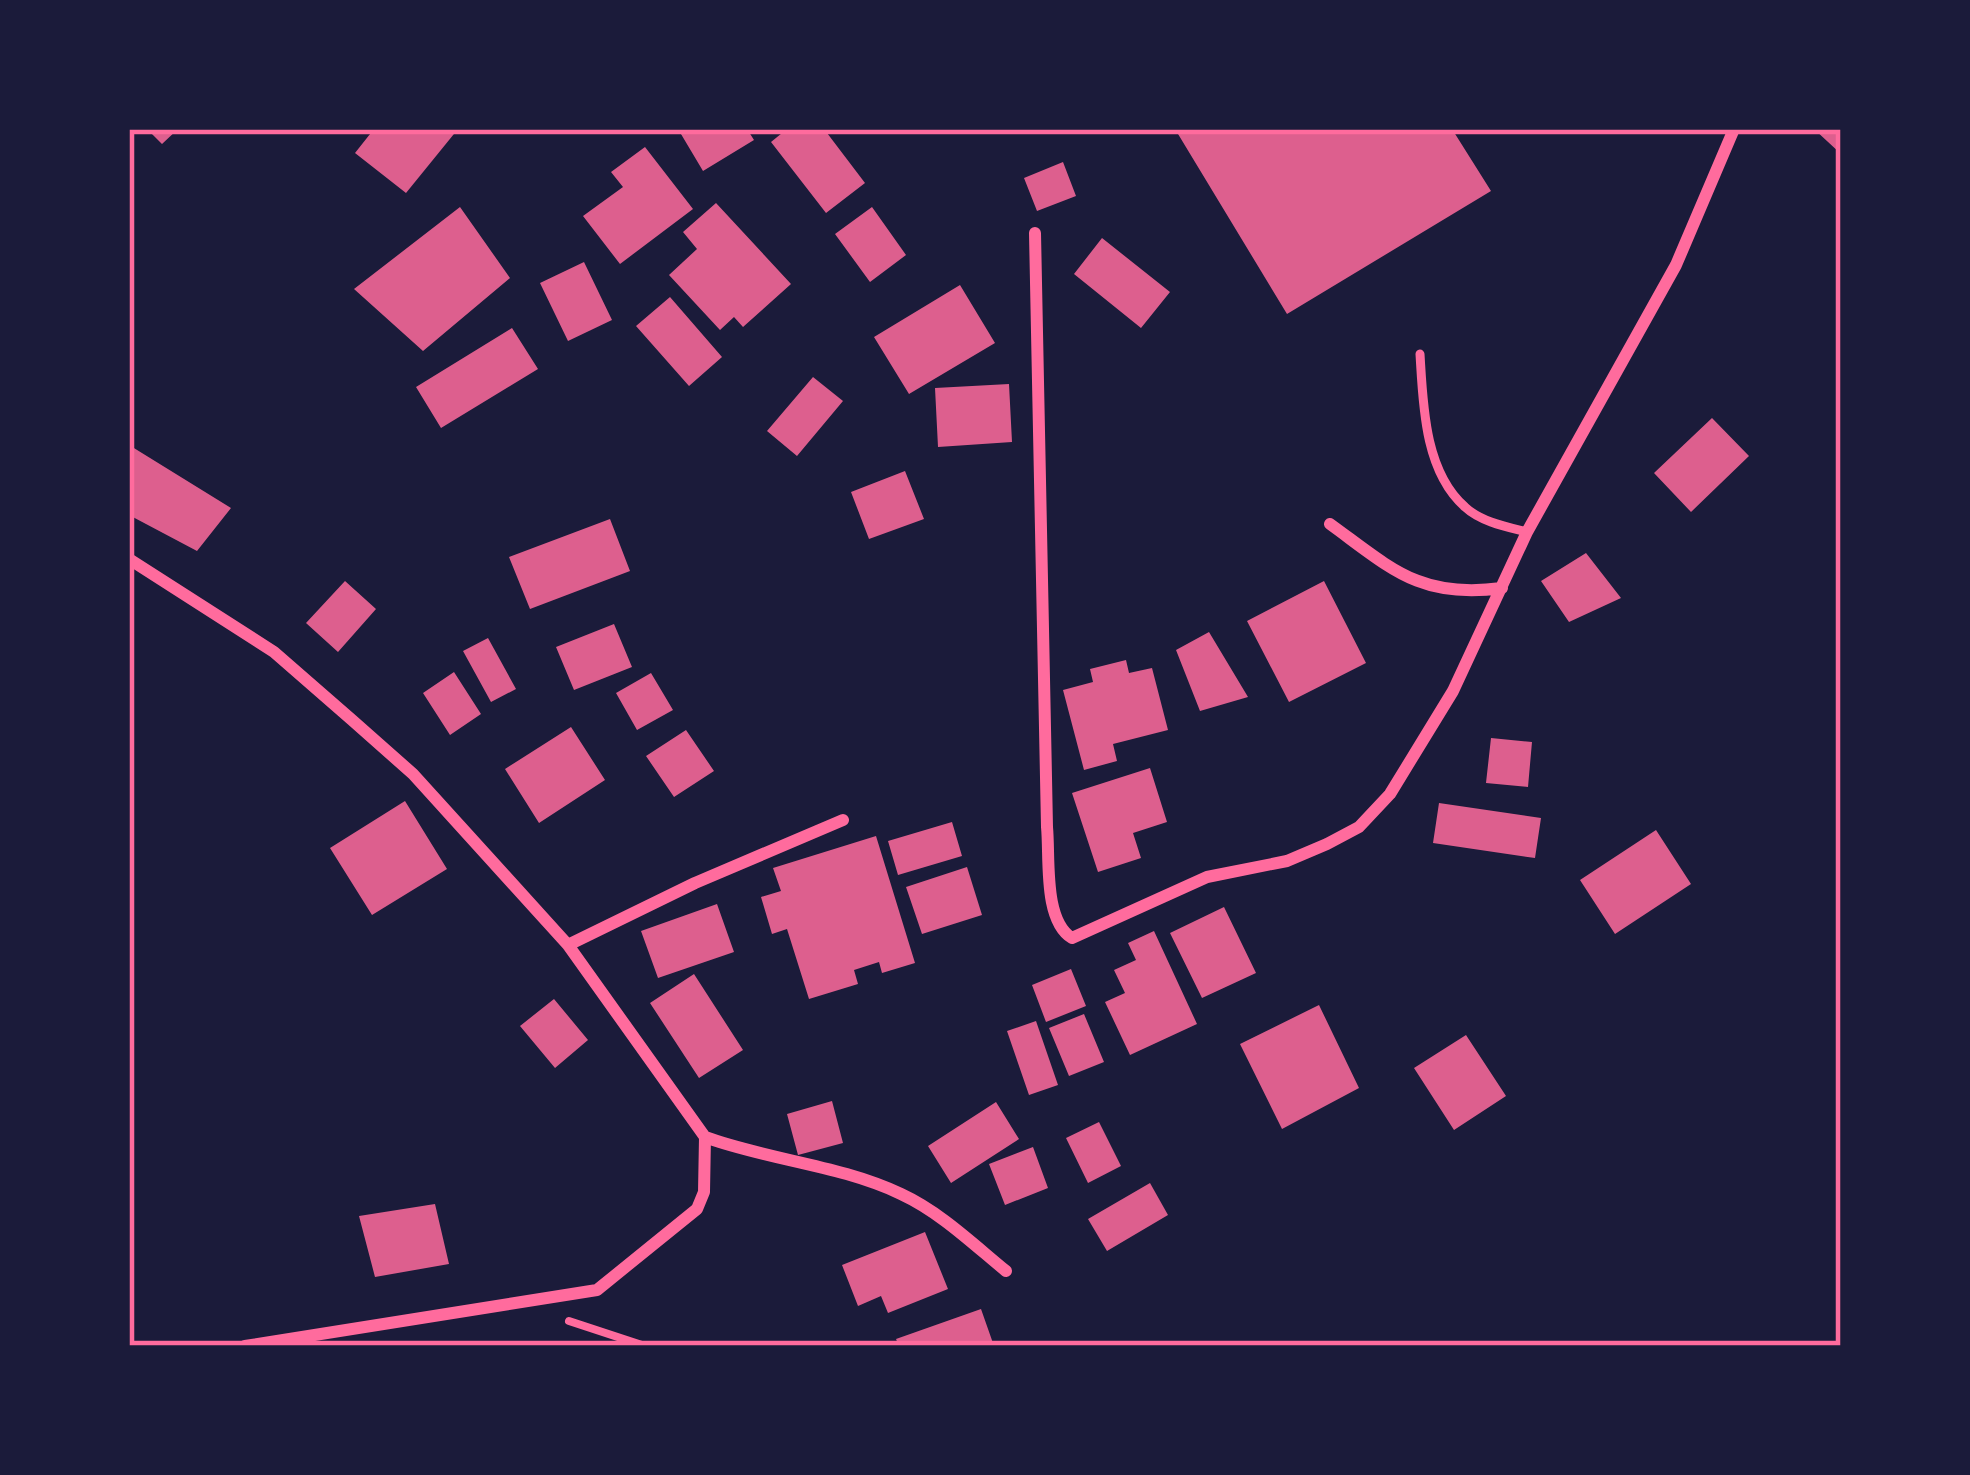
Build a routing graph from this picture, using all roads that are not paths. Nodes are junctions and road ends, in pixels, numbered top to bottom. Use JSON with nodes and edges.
{"nodes":[{"id":1,"x":1734,"y":129,"type":"edge"},
{"id":2,"x":1035,"y":233,"type":"dead end"},
{"id":3,"x":1420,"y":354,"type":"dead end"},
{"id":4,"x":1330,"y":524,"type":"dead end"},
{"id":5,"x":1527,"y":532,"type":"junction"},
{"id":6,"x":129,"y":559,"type":"edge"},
{"id":7,"x":1502,"y":588,"type":"junction"},
{"id":8,"x":843,"y":820,"type":"dead end"},
{"id":9,"x":568,"y":945,"type":"junction"},
{"id":10,"x":705,"y":1137,"type":"junction"},
{"id":11,"x":1006,"y":1271,"type":"dead end"},
{"id":12,"x":244,"y":1346,"type":"edge"}],
"edges":[{"from":1,"to":5,"type":"street"},
{"from":2,"to":7,"type":"street"},
{"from":3,"to":5,"type":"lane"},
{"from":4,"to":7,"type":"street"},
{"from":5,"to":7,"type":"street"},
{"from":6,"to":9,"type":"street"},
{"from":8,"to":9,"type":"street"},
{"from":9,"to":10,"type":"street"},
{"from":10,"to":11,"type":"street"},
{"from":10,"to":12,"type":"street"}]}
